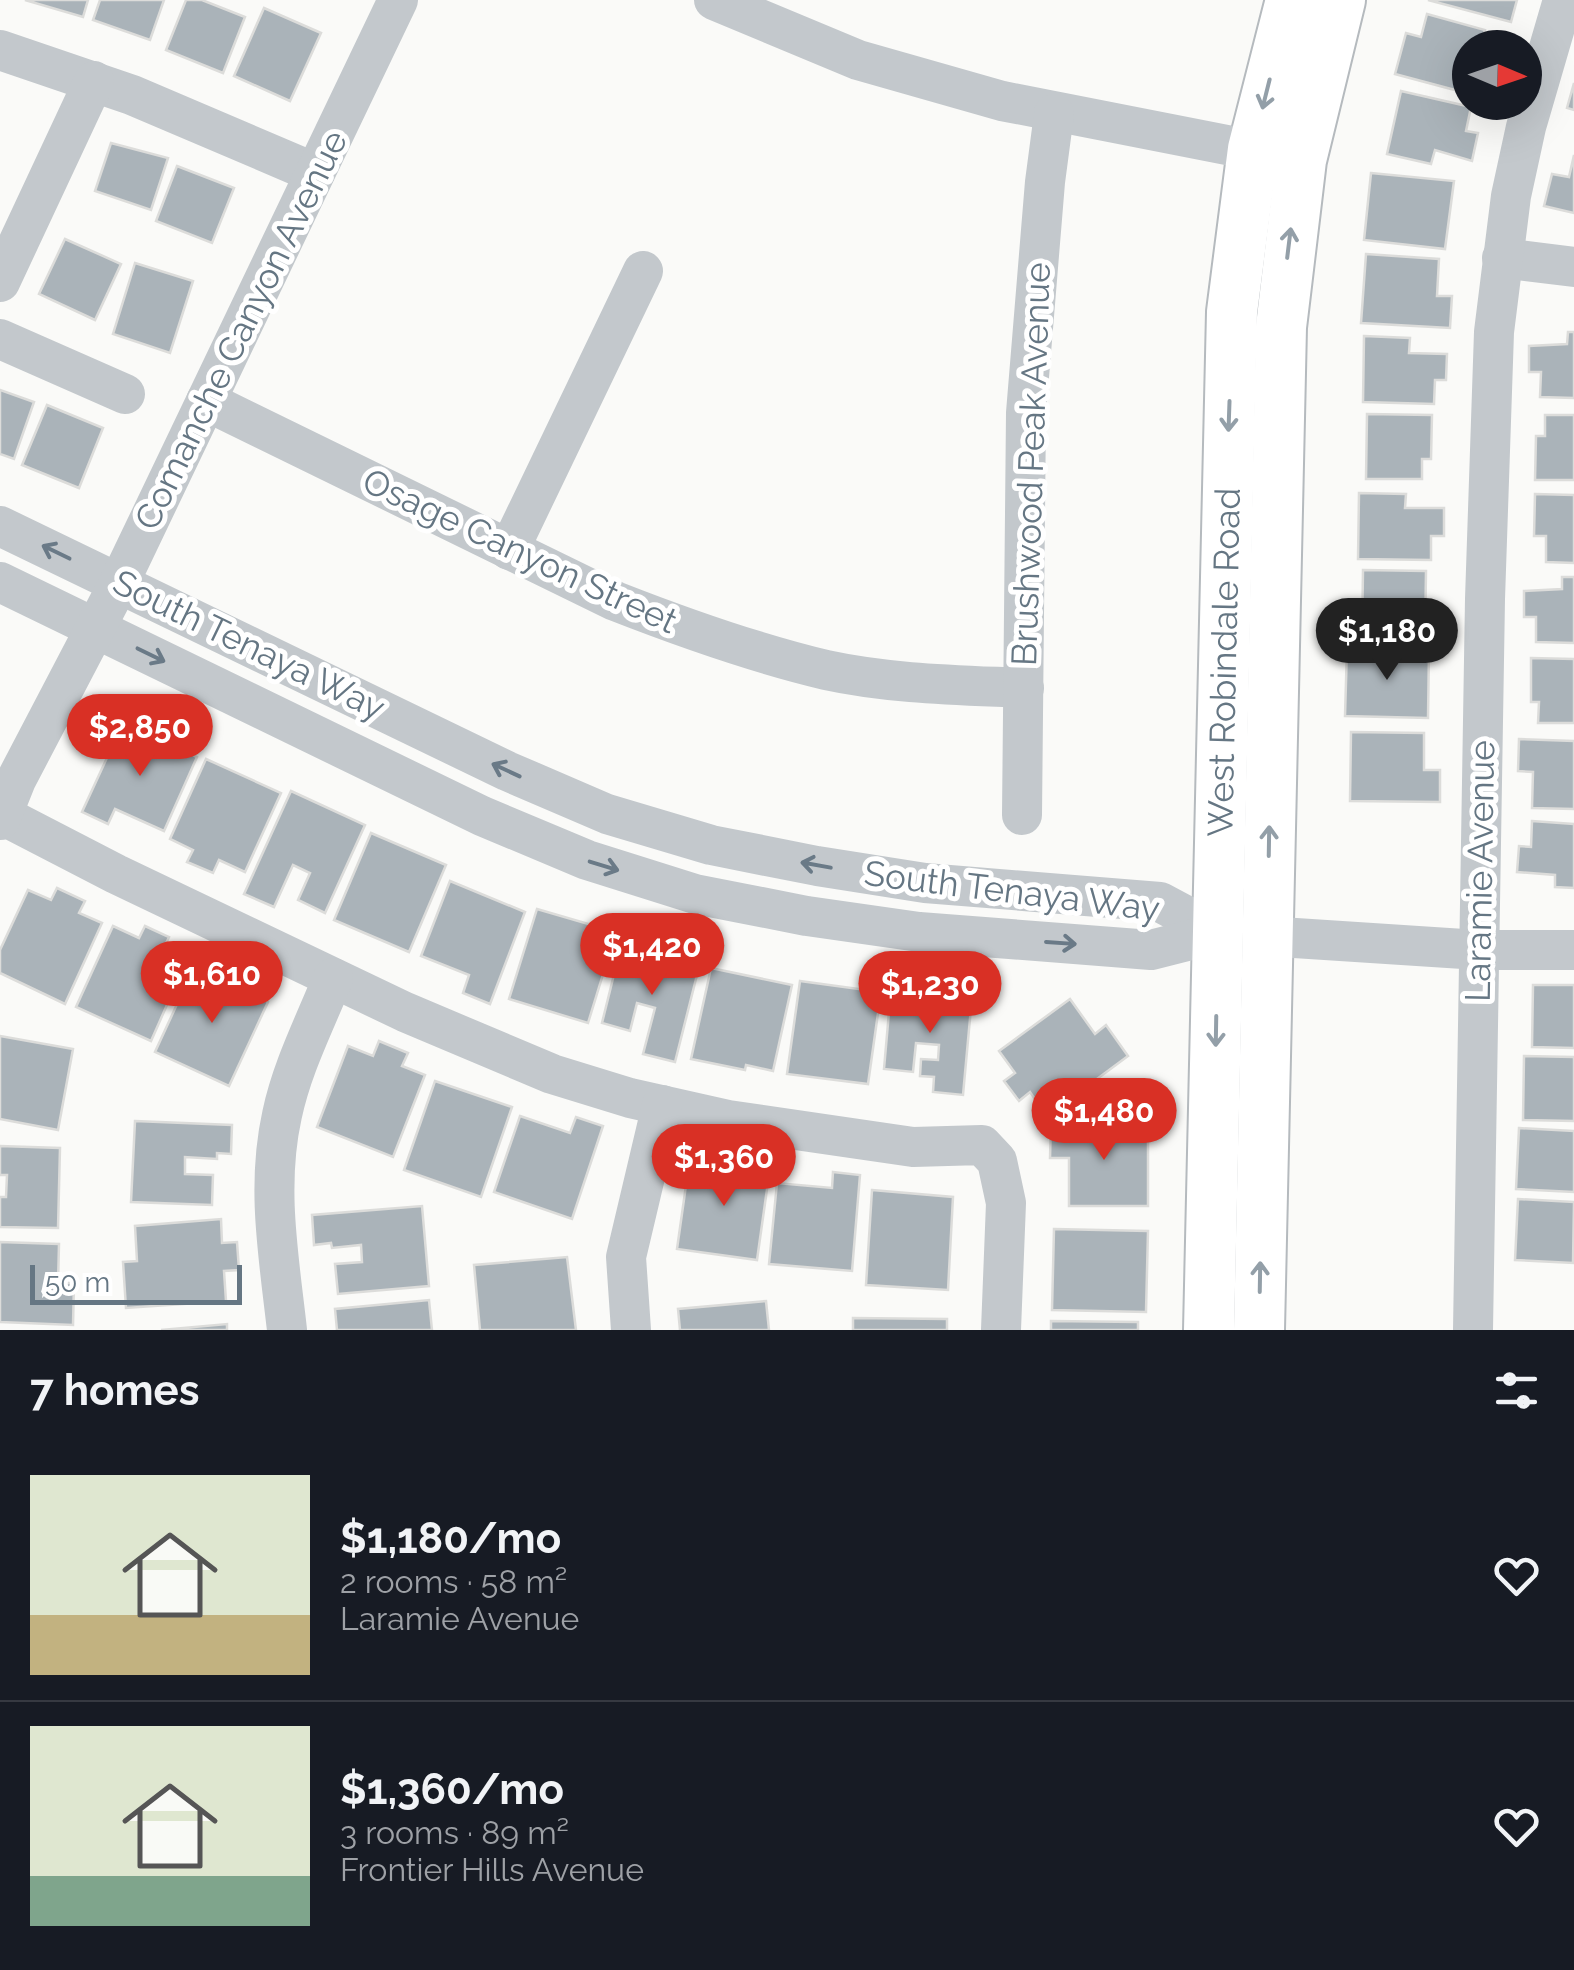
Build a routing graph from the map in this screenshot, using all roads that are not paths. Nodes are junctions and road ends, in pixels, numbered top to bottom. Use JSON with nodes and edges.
{"nodes":[{"id":1,"x":398,"y":0,"type":"edge"},
{"id":2,"x":1291,"y":0,"type":"edge"},
{"id":3,"x":1340,"y":0,"type":"edge"},
{"id":4,"x":1563,"y":0,"type":"edge"},
{"id":5,"x":726,"y":2,"type":"edge"},
{"id":6,"x":0,"y":50,"type":"edge"},
{"id":7,"x":94,"y":81,"type":"junction"},
{"id":8,"x":1054,"y":114,"type":"junction"},
{"id":9,"x":1253,"y":149,"type":"junction"},
{"id":10,"x":1301,"y":160,"type":"junction"},
{"id":11,"x":315,"y":174,"type":"junction"},
{"id":12,"x":1502,"y":258,"type":"junction"},
{"id":13,"x":1574,"y":267,"type":"edge"},
{"id":14,"x":643,"y":271,"type":"dead end"},
{"id":15,"x":0,"y":282,"type":"edge"},
{"id":16,"x":0,"y":339,"type":"edge"},
{"id":17,"x":124,"y":394,"type":"dead end"},
{"id":18,"x":206,"y":401,"type":"junction"},
{"id":19,"x":0,"y":526,"type":"edge"},
{"id":20,"x":509,"y":550,"type":"junction"},
{"id":21,"x":0,"y":582,"type":"edge"},
{"id":22,"x":119,"y":582,"type":"junction"},
{"id":23,"x":96,"y":628,"type":"junction"},
{"id":24,"x":1024,"y":688,"type":"junction"},
{"id":25,"x":1022,"y":815,"type":"dead end"},
{"id":26,"x":1,"y":816,"type":"edge"},
{"id":27,"x":1218,"y":933,"type":"junction"},
{"id":28,"x":1267,"y":939,"type":"junction"},
{"id":29,"x":1478,"y":950,"type":"junction"},
{"id":30,"x":1574,"y":950,"type":"edge"},
{"id":31,"x":333,"y":978,"type":"junction"},
{"id":32,"x":662,"y":1105,"type":"junction"},
{"id":33,"x":287,"y":1330,"type":"edge"},
{"id":34,"x":631,"y":1330,"type":"edge"},
{"id":35,"x":1001,"y":1330,"type":"edge"},
{"id":36,"x":1210,"y":1330,"type":"edge"},
{"id":37,"x":1259,"y":1330,"type":"edge"},
{"id":38,"x":1473,"y":1330,"type":"edge"}],
"edges":[{"from":1,"to":11,"type":"street","name":"Comanche Canyon Avenue"},
{"from":2,"to":9,"type":"main road","name":"West Robindale Road","one_way":true},
{"from":3,"to":10,"type":"main road","name":"West Robindale Road"},
{"from":4,"to":12,"type":"street","name":"Laramie Avenue"},
{"from":5,"to":8,"type":"street"},
{"from":6,"to":7,"type":"street"},
{"from":7,"to":11,"type":"street"},
{"from":7,"to":15,"type":"street"},
{"from":8,"to":9,"type":"street"},
{"from":8,"to":24,"type":"street","name":"Brushwood Peak Avenue"},
{"from":9,"to":10,"type":"street"},
{"from":9,"to":27,"type":"main road","name":"West Robindale Road","one_way":true},
{"from":28,"to":10,"type":"main road","name":"West Robindale Road","one_way":true},
{"from":11,"to":18,"type":"street","name":"Comanche Canyon Avenue"},
{"from":12,"to":13,"type":"street"},
{"from":12,"to":29,"type":"street","name":"Laramie Avenue"},
{"from":14,"to":20,"type":"street"},
{"from":16,"to":17,"type":"street"},
{"from":18,"to":20,"type":"street","name":"Osage Canyon Street"},
{"from":18,"to":22,"type":"street","name":"Comanche Canyon Avenue"},
{"from":22,"to":19,"type":"street","name":"South Tenaya Way","one_way":true},
{"from":20,"to":24,"type":"street","name":"Osage Canyon Street"},
{"from":21,"to":23,"type":"street","name":"South Tenaya Way"},
{"from":22,"to":23,"type":"street","name":"Comanche Canyon Avenue"},
{"from":27,"to":22,"type":"street","name":"South Tenaya Way","one_way":true},
{"from":23,"to":26,"type":"street","name":"Comanche Canyon Avenue"},
{"from":23,"to":27,"type":"street","name":"South Tenaya Way","one_way":true},
{"from":24,"to":25,"type":"street","name":"Brushwood Peak Avenue"},
{"from":26,"to":31,"type":"street"},
{"from":27,"to":28,"type":"street"},
{"from":27,"to":36,"type":"main road","name":"West Robindale Road","one_way":true},
{"from":28,"to":29,"type":"street"},
{"from":37,"to":28,"type":"main road","name":"West Robindale Road","one_way":true},
{"from":29,"to":30,"type":"street"},
{"from":29,"to":38,"type":"street","name":"Laramie Avenue"},
{"from":31,"to":32,"type":"street"},
{"from":31,"to":33,"type":"street"},
{"from":32,"to":34,"type":"street"},
{"from":32,"to":35,"type":"street"}]}
